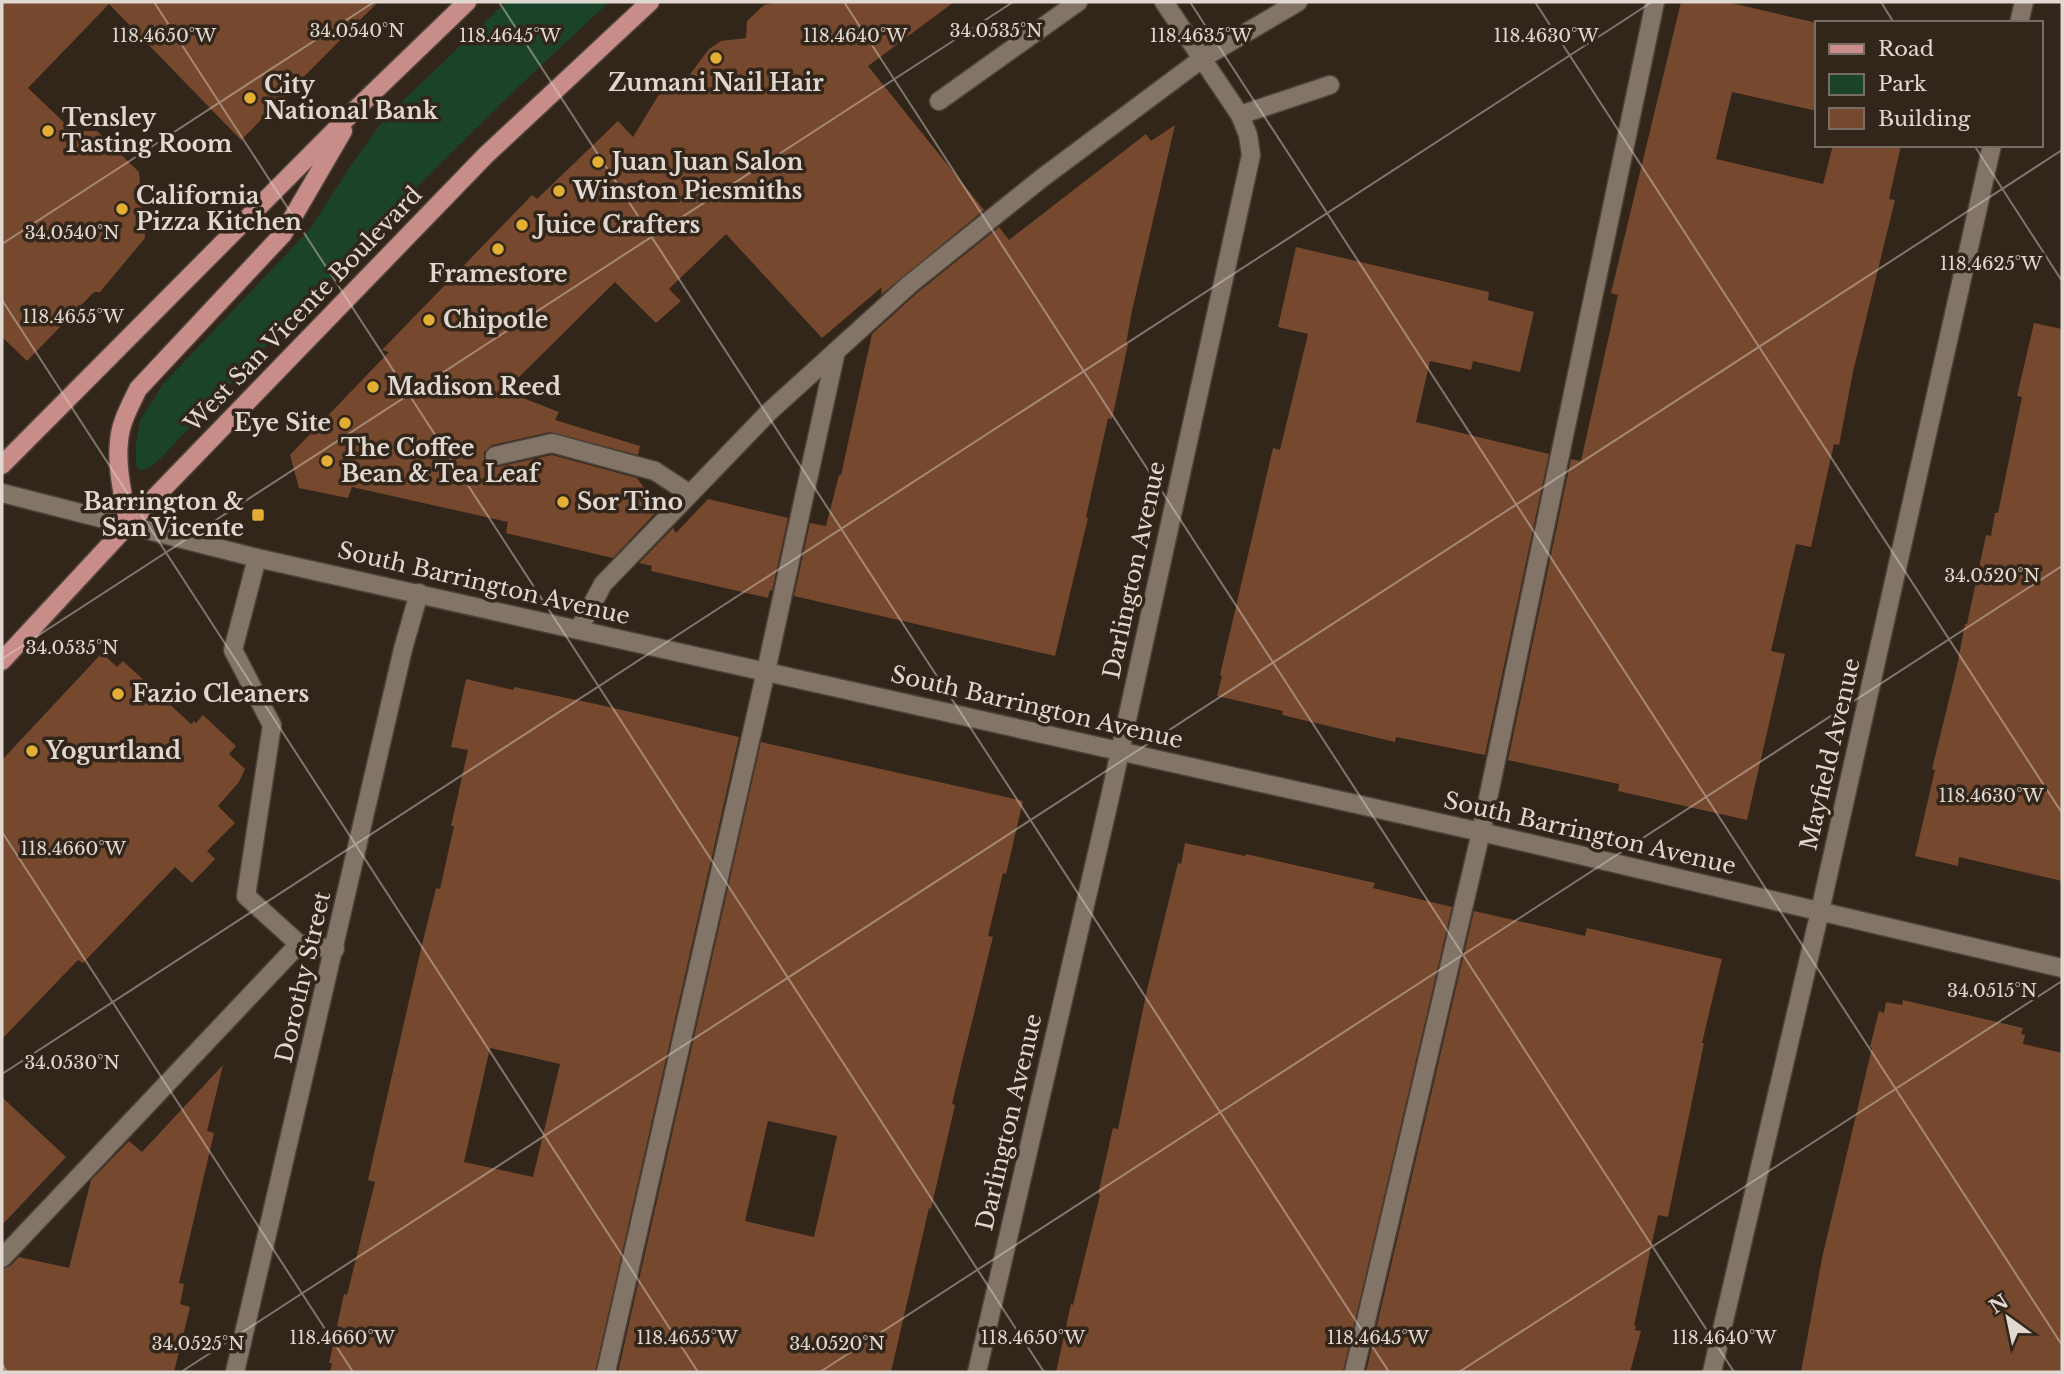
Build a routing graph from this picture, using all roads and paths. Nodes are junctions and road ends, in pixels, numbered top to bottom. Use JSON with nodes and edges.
{"nodes":[{"id":1,"x":467,"y":2,"type":"edge"},
{"id":2,"x":650,"y":2,"type":"edge"},
{"id":3,"x":1078,"y":2,"type":"edge"},
{"id":4,"x":1164,"y":2,"type":"edge"},
{"id":5,"x":1298,"y":2,"type":"edge"},
{"id":6,"x":1656,"y":2,"type":"edge"},
{"id":7,"x":2024,"y":2,"type":"edge"},
{"id":8,"x":2019,"y":21,"type":"edge"},
{"id":9,"x":1203,"y":58,"type":"junction"},
{"id":10,"x":1330,"y":85,"type":"dead end"},
{"id":11,"x":939,"y":101,"type":"dead end"},
{"id":12,"x":355,"y":110,"type":"junction"},
{"id":13,"x":1240,"y":115,"type":"junction"},
{"id":14,"x":1992,"y":147,"type":"edge"},
{"id":15,"x":836,"y":351,"type":"junction"},
{"id":16,"x":495,"y":456,"type":"dead end"},
{"id":17,"x":2,"y":465,"type":"edge"},
{"id":18,"x":2,"y":493,"type":"edge"},
{"id":19,"x":690,"y":494,"type":"junction"},
{"id":20,"x":128,"y":525,"type":"junction"},
{"id":21,"x":257,"y":558,"type":"junction"},
{"id":22,"x":419,"y":593,"type":"junction"},
{"id":23,"x":579,"y":629,"type":"junction"},
{"id":24,"x":2,"y":661,"type":"edge"},
{"id":25,"x":766,"y":671,"type":"junction"},
{"id":26,"x":1120,"y":751,"type":"junction"},
{"id":27,"x":1481,"y":832,"type":"junction"},
{"id":28,"x":1820,"y":911,"type":"junction"},
{"id":29,"x":299,"y":944,"type":"junction"},
{"id":30,"x":335,"y":949,"type":"junction"},
{"id":31,"x":2062,"y":968,"type":"edge"},
{"id":32,"x":2,"y":1258,"type":"edge"},
{"id":33,"x":236,"y":1372,"type":"edge"},
{"id":34,"x":606,"y":1372,"type":"edge"},
{"id":35,"x":977,"y":1372,"type":"edge"},
{"id":36,"x":1354,"y":1372,"type":"edge"},
{"id":37,"x":1712,"y":1372,"type":"edge"}],
"edges":[{"from":1,"to":12,"type":"main road"},
{"from":2,"to":20,"type":"main road","name":"West San Vicente Boulevard"},
{"from":3,"to":11,"type":"street"},
{"from":4,"to":9,"type":"street","name":"Darlington Avenue"},
{"from":5,"to":9,"type":"street"},
{"from":6,"to":27,"type":"street"},
{"from":7,"to":8,"type":"street"},
{"from":9,"to":13,"type":"street","name":"Darlington Avenue"},
{"from":9,"to":15,"type":"street"},
{"from":10,"to":13,"type":"street"},
{"from":12,"to":17,"type":"main road"},
{"from":12,"to":20,"type":"main road"},
{"from":13,"to":26,"type":"street","name":"Darlington Avenue"},
{"from":14,"to":28,"type":"street","name":"Mayfield Avenue"},
{"from":15,"to":19,"type":"street"},
{"from":15,"to":25,"type":"street"},
{"from":16,"to":19,"type":"street"},
{"from":18,"to":20,"type":"street","name":"South Barrington Avenue"},
{"from":19,"to":23,"type":"street"},
{"from":20,"to":21,"type":"street","name":"South Barrington Avenue"},
{"from":20,"to":24,"type":"main road","name":"West San Vicente Boulevard"},
{"from":21,"to":22,"type":"street","name":"South Barrington Avenue"},
{"from":21,"to":29,"type":"street"},
{"from":22,"to":23,"type":"street","name":"South Barrington Avenue"},
{"from":22,"to":30,"type":"street","name":"Dorothy Street"},
{"from":23,"to":25,"type":"street","name":"South Barrington Avenue"},
{"from":25,"to":26,"type":"street","name":"South Barrington Avenue"},
{"from":25,"to":34,"type":"street"},
{"from":26,"to":27,"type":"street","name":"South Barrington Avenue"},
{"from":26,"to":35,"type":"street","name":"Darlington Avenue"},
{"from":27,"to":28,"type":"street","name":"South Barrington Avenue"},
{"from":27,"to":36,"type":"street"},
{"from":28,"to":31,"type":"street","name":"South Barrington Avenue"},
{"from":28,"to":37,"type":"street","name":"Mayfield Avenue"},
{"from":29,"to":30,"type":"street"},
{"from":29,"to":32,"type":"street"},
{"from":30,"to":33,"type":"street","name":"Dorothy Street"}]}
